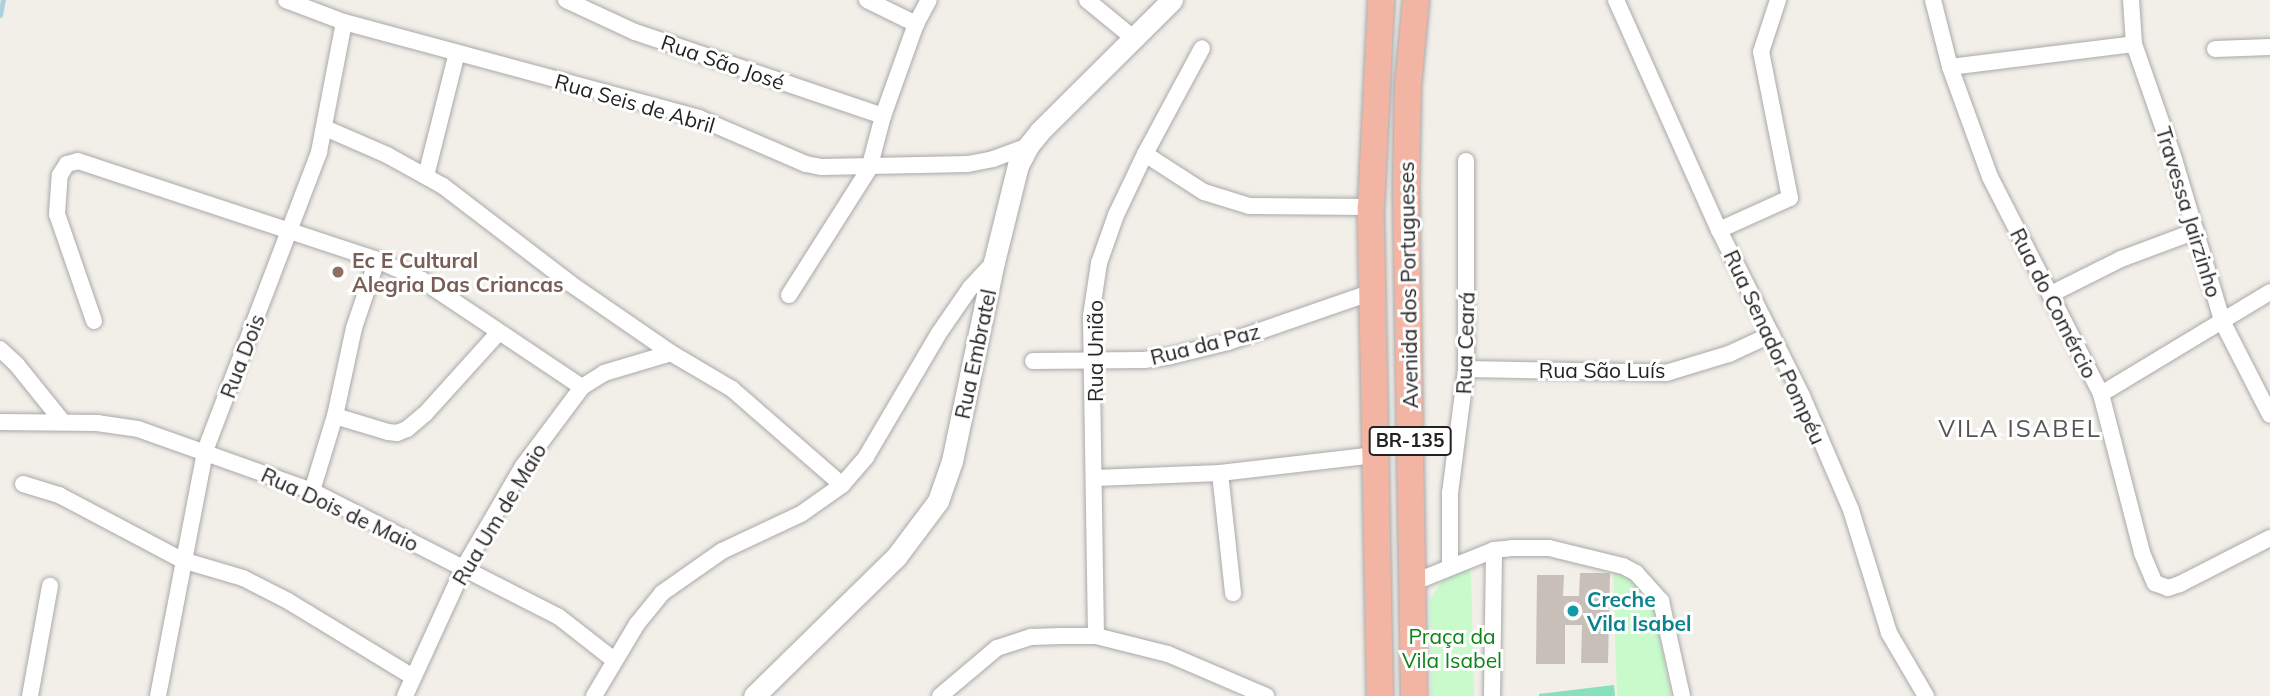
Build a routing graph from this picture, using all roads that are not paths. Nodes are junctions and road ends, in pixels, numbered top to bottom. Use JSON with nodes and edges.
{"nodes":[{"id":1,"x":286,"y":0,"type":"edge"},
{"id":2,"x":566,"y":0,"type":"edge"},
{"id":3,"x":867,"y":0,"type":"edge"},
{"id":4,"x":929,"y":0,"type":"edge"},
{"id":5,"x":1087,"y":0,"type":"edge"},
{"id":6,"x":1172,"y":0,"type":"edge"},
{"id":7,"x":1381,"y":0,"type":"edge"},
{"id":8,"x":1416,"y":0,"type":"edge"},
{"id":9,"x":1616,"y":0,"type":"edge"},
{"id":10,"x":1778,"y":0,"type":"edge"},
{"id":11,"x":1933,"y":0,"type":"edge"},
{"id":12,"x":2131,"y":0,"type":"edge"},
{"id":13,"x":344,"y":22,"type":"junction"},
{"id":14,"x":916,"y":24,"type":"junction"},
{"id":15,"x":1132,"y":37,"type":"junction"},
{"id":16,"x":2134,"y":44,"type":"junction"},
{"id":17,"x":2270,"y":47,"type":"edge"},
{"id":18,"x":1202,"y":48,"type":"dead end"},
{"id":19,"x":2215,"y":49,"type":"dead end"},
{"id":20,"x":457,"y":53,"type":"junction"},
{"id":21,"x":1950,"y":67,"type":"junction"},
{"id":22,"x":884,"y":116,"type":"junction"},
{"id":23,"x":326,"y":128,"type":"junction"},
{"id":24,"x":1028,"y":146,"type":"junction"},
{"id":25,"x":1145,"y":153,"type":"junction"},
{"id":26,"x":1466,"y":161,"type":"dead end"},
{"id":27,"x":869,"y":169,"type":"junction"},
{"id":28,"x":426,"y":176,"type":"junction"},
{"id":29,"x":1371,"y":207,"type":"junction"},
{"id":30,"x":1719,"y":230,"type":"junction"},
{"id":31,"x":2196,"y":231,"type":"junction"},
{"id":32,"x":290,"y":234,"type":"junction"},
{"id":33,"x":377,"y":260,"type":"junction"},
{"id":34,"x":994,"y":262,"type":"junction"},
{"id":35,"x":1372,"y":292,"type":"junction"},
{"id":36,"x":2270,"y":292,"type":"edge"},
{"id":37,"x":2052,"y":294,"type":"junction"},
{"id":38,"x":789,"y":295,"type":"dead end"},
{"id":39,"x":94,"y":321,"type":"dead end"},
{"id":40,"x":2223,"y":323,"type":"junction"},
{"id":41,"x":499,"y":332,"type":"junction"},
{"id":42,"x":1772,"y":334,"type":"junction"},
{"id":43,"x":0,"y":349,"type":"edge"},
{"id":44,"x":671,"y":353,"type":"junction"},
{"id":45,"x":1374,"y":359,"type":"junction"},
{"id":46,"x":1032,"y":360,"type":"dead end"},
{"id":47,"x":1093,"y":360,"type":"junction"},
{"id":48,"x":1466,"y":369,"type":"junction"},
{"id":49,"x":582,"y":387,"type":"junction"},
{"id":50,"x":2101,"y":394,"type":"junction"},
{"id":51,"x":2270,"y":415,"type":"edge"},
{"id":52,"x":335,"y":416,"type":"junction"},
{"id":53,"x":0,"y":422,"type":"edge"},
{"id":54,"x":62,"y":422,"type":"junction"},
{"id":55,"x":205,"y":451,"type":"junction"},
{"id":56,"x":1375,"y":455,"type":"junction"},
{"id":57,"x":1220,"y":472,"type":"junction"},
{"id":58,"x":1096,"y":478,"type":"junction"},
{"id":59,"x":23,"y":484,"type":"dead end"},
{"id":60,"x":842,"y":485,"type":"junction"},
{"id":61,"x":312,"y":491,"type":"junction"},
{"id":62,"x":1411,"y":508,"type":"junction"},
{"id":63,"x":2270,"y":538,"type":"edge"},
{"id":64,"x":1494,"y":550,"type":"junction"},
{"id":65,"x":182,"y":560,"type":"junction"},
{"id":66,"x":464,"y":566,"type":"junction"},
{"id":67,"x":1450,"y":567,"type":"junction"},
{"id":68,"x":1412,"y":583,"type":"junction"},
{"id":69,"x":50,"y":586,"type":"dead end"},
{"id":70,"x":1233,"y":593,"type":"dead end"},
{"id":71,"x":1096,"y":636,"type":"junction"},
{"id":72,"x":614,"y":660,"type":"junction"},
{"id":73,"x":413,"y":677,"type":"junction"},
{"id":74,"x":30,"y":696,"type":"edge"},
{"id":75,"x":158,"y":696,"type":"edge"},
{"id":76,"x":405,"y":696,"type":"edge"},
{"id":77,"x":594,"y":696,"type":"edge"},
{"id":78,"x":754,"y":696,"type":"edge"},
{"id":79,"x":940,"y":696,"type":"edge"},
{"id":80,"x":1266,"y":696,"type":"edge"},
{"id":81,"x":1380,"y":696,"type":"edge"},
{"id":82,"x":1413,"y":696,"type":"edge"},
{"id":83,"x":1492,"y":696,"type":"edge"},
{"id":84,"x":1682,"y":696,"type":"edge"},
{"id":85,"x":1926,"y":696,"type":"edge"}],
"edges":[{"from":1,"to":13,"type":"street","name":"Rua Seis de Abril"},
{"from":2,"to":22,"type":"street","name":"Rua São José"},
{"from":3,"to":14,"type":"street"},
{"from":4,"to":14,"type":"street"},
{"from":5,"to":15,"type":"street"},
{"from":6,"to":15,"type":"street","name":"Rua Embratel"},
{"from":7,"to":29,"type":"highway","name":"Avenida dos Portugueses","number":"BR-135"},
{"from":8,"to":62,"type":"highway","name":"Avenida dos Portugueses","number":"BR-135"},
{"from":9,"to":30,"type":"street","name":"Rua Senador Pompéu"},
{"from":10,"to":30,"type":"street"},
{"from":11,"to":21,"type":"street","name":"Rua do Comércio"},
{"from":12,"to":16,"type":"street","name":"Travessa Jairzinho"},
{"from":13,"to":20,"type":"street","name":"Rua Seis de Abril"},
{"from":13,"to":23,"type":"street","name":"Rua Dois"},
{"from":14,"to":22,"type":"street"},
{"from":15,"to":24,"type":"street","name":"Rua Embratel"},
{"from":16,"to":21,"type":"street"},
{"from":16,"to":31,"type":"street","name":"Travessa Jairzinho"},
{"from":17,"to":19,"type":"street"},
{"from":18,"to":25,"type":"street","name":"Rua União"},
{"from":20,"to":27,"type":"street","name":"Rua Seis de Abril"},
{"from":20,"to":28,"type":"street"},
{"from":21,"to":37,"type":"street","name":"Rua do Comércio"},
{"from":22,"to":27,"type":"street"},
{"from":23,"to":28,"type":"street"},
{"from":23,"to":32,"type":"street","name":"Rua Dois"},
{"from":24,"to":27,"type":"street","name":"Rua Seis de Abril"},
{"from":24,"to":34,"type":"street","name":"Rua Embratel"},
{"from":25,"to":29,"type":"street"},
{"from":25,"to":47,"type":"street","name":"Rua União"},
{"from":26,"to":48,"type":"street","name":"Rua Ceará"},
{"from":27,"to":38,"type":"street"},
{"from":28,"to":44,"type":"street"},
{"from":29,"to":35,"type":"highway","name":"Avenida dos Portugueses","number":"BR-135"},
{"from":30,"to":42,"type":"street","name":"Rua Senador Pompéu"},
{"from":31,"to":37,"type":"street"},
{"from":31,"to":40,"type":"street","name":"Travessa Jairzinho"},
{"from":32,"to":33,"type":"street"},
{"from":32,"to":39,"type":"street"},
{"from":32,"to":55,"type":"street","name":"Rua Dois"},
{"from":33,"to":41,"type":"street"},
{"from":33,"to":52,"type":"street"},
{"from":34,"to":60,"type":"street"},
{"from":34,"to":78,"type":"street","name":"Rua Embratel"},
{"from":35,"to":45,"type":"highway","name":"Avenida dos Portugueses","number":"BR-135"},
{"from":35,"to":47,"type":"street","name":"Rua da Paz"},
{"from":36,"to":40,"type":"street"},
{"from":37,"to":50,"type":"street","name":"Rua do Comércio"},
{"from":40,"to":50,"type":"street"},
{"from":40,"to":51,"type":"street","name":"Travessa Jairzinho"},
{"from":41,"to":49,"type":"street"},
{"from":41,"to":52,"type":"street"},
{"from":42,"to":48,"type":"street","name":"Rua São Luís"},
{"from":42,"to":85,"type":"street","name":"Rua Senador Pompéu"},
{"from":43,"to":54,"type":"street"},
{"from":44,"to":49,"type":"street","name":"Rua Um de Maio"},
{"from":44,"to":60,"type":"street"},
{"from":45,"to":56,"type":"highway","name":"Avenida dos Portugueses","number":"BR-135"},
{"from":45,"to":62,"type":"highway"},
{"from":46,"to":47,"type":"street","name":"Rua da Paz"},
{"from":47,"to":58,"type":"street","name":"Rua União"},
{"from":48,"to":67,"type":"street","name":"Rua Ceará"},
{"from":49,"to":66,"type":"street","name":"Rua Um de Maio"},
{"from":50,"to":63,"type":"street","name":"Rua do Comércio"},
{"from":52,"to":61,"type":"street"},
{"from":53,"to":54,"type":"street","name":"Rua Dois de Maio"},
{"from":54,"to":55,"type":"street","name":"Rua Dois de Maio"},
{"from":55,"to":61,"type":"street","name":"Rua Dois de Maio"},
{"from":55,"to":65,"type":"street","name":"Rua Dois"},
{"from":56,"to":57,"type":"street"},
{"from":56,"to":81,"type":"highway","name":"Avenida dos Portugueses","number":"BR-135"},
{"from":57,"to":58,"type":"street"},
{"from":57,"to":70,"type":"street"},
{"from":58,"to":71,"type":"street","name":"Rua União"},
{"from":59,"to":65,"type":"street"},
{"from":60,"to":72,"type":"street"},
{"from":61,"to":66,"type":"street","name":"Rua Dois de Maio"},
{"from":62,"to":68,"type":"highway","name":"Avenida dos Portugueses","number":"BR-135"},
{"from":64,"to":67,"type":"street"},
{"from":64,"to":83,"type":"street"},
{"from":64,"to":84,"type":"street"},
{"from":65,"to":73,"type":"street"},
{"from":65,"to":75,"type":"street","name":"Rua Dois"},
{"from":66,"to":72,"type":"street","name":"Rua Dois de Maio"},
{"from":66,"to":73,"type":"street","name":"Rua Um de Maio"},
{"from":67,"to":68,"type":"street"},
{"from":68,"to":82,"type":"highway","name":"Avenida dos Portugueses","number":"BR-135"},
{"from":69,"to":74,"type":"street"},
{"from":71,"to":79,"type":"street"},
{"from":71,"to":80,"type":"street"},
{"from":72,"to":77,"type":"street"},
{"from":73,"to":76,"type":"street","name":"Rua Um de Maio"}]}
